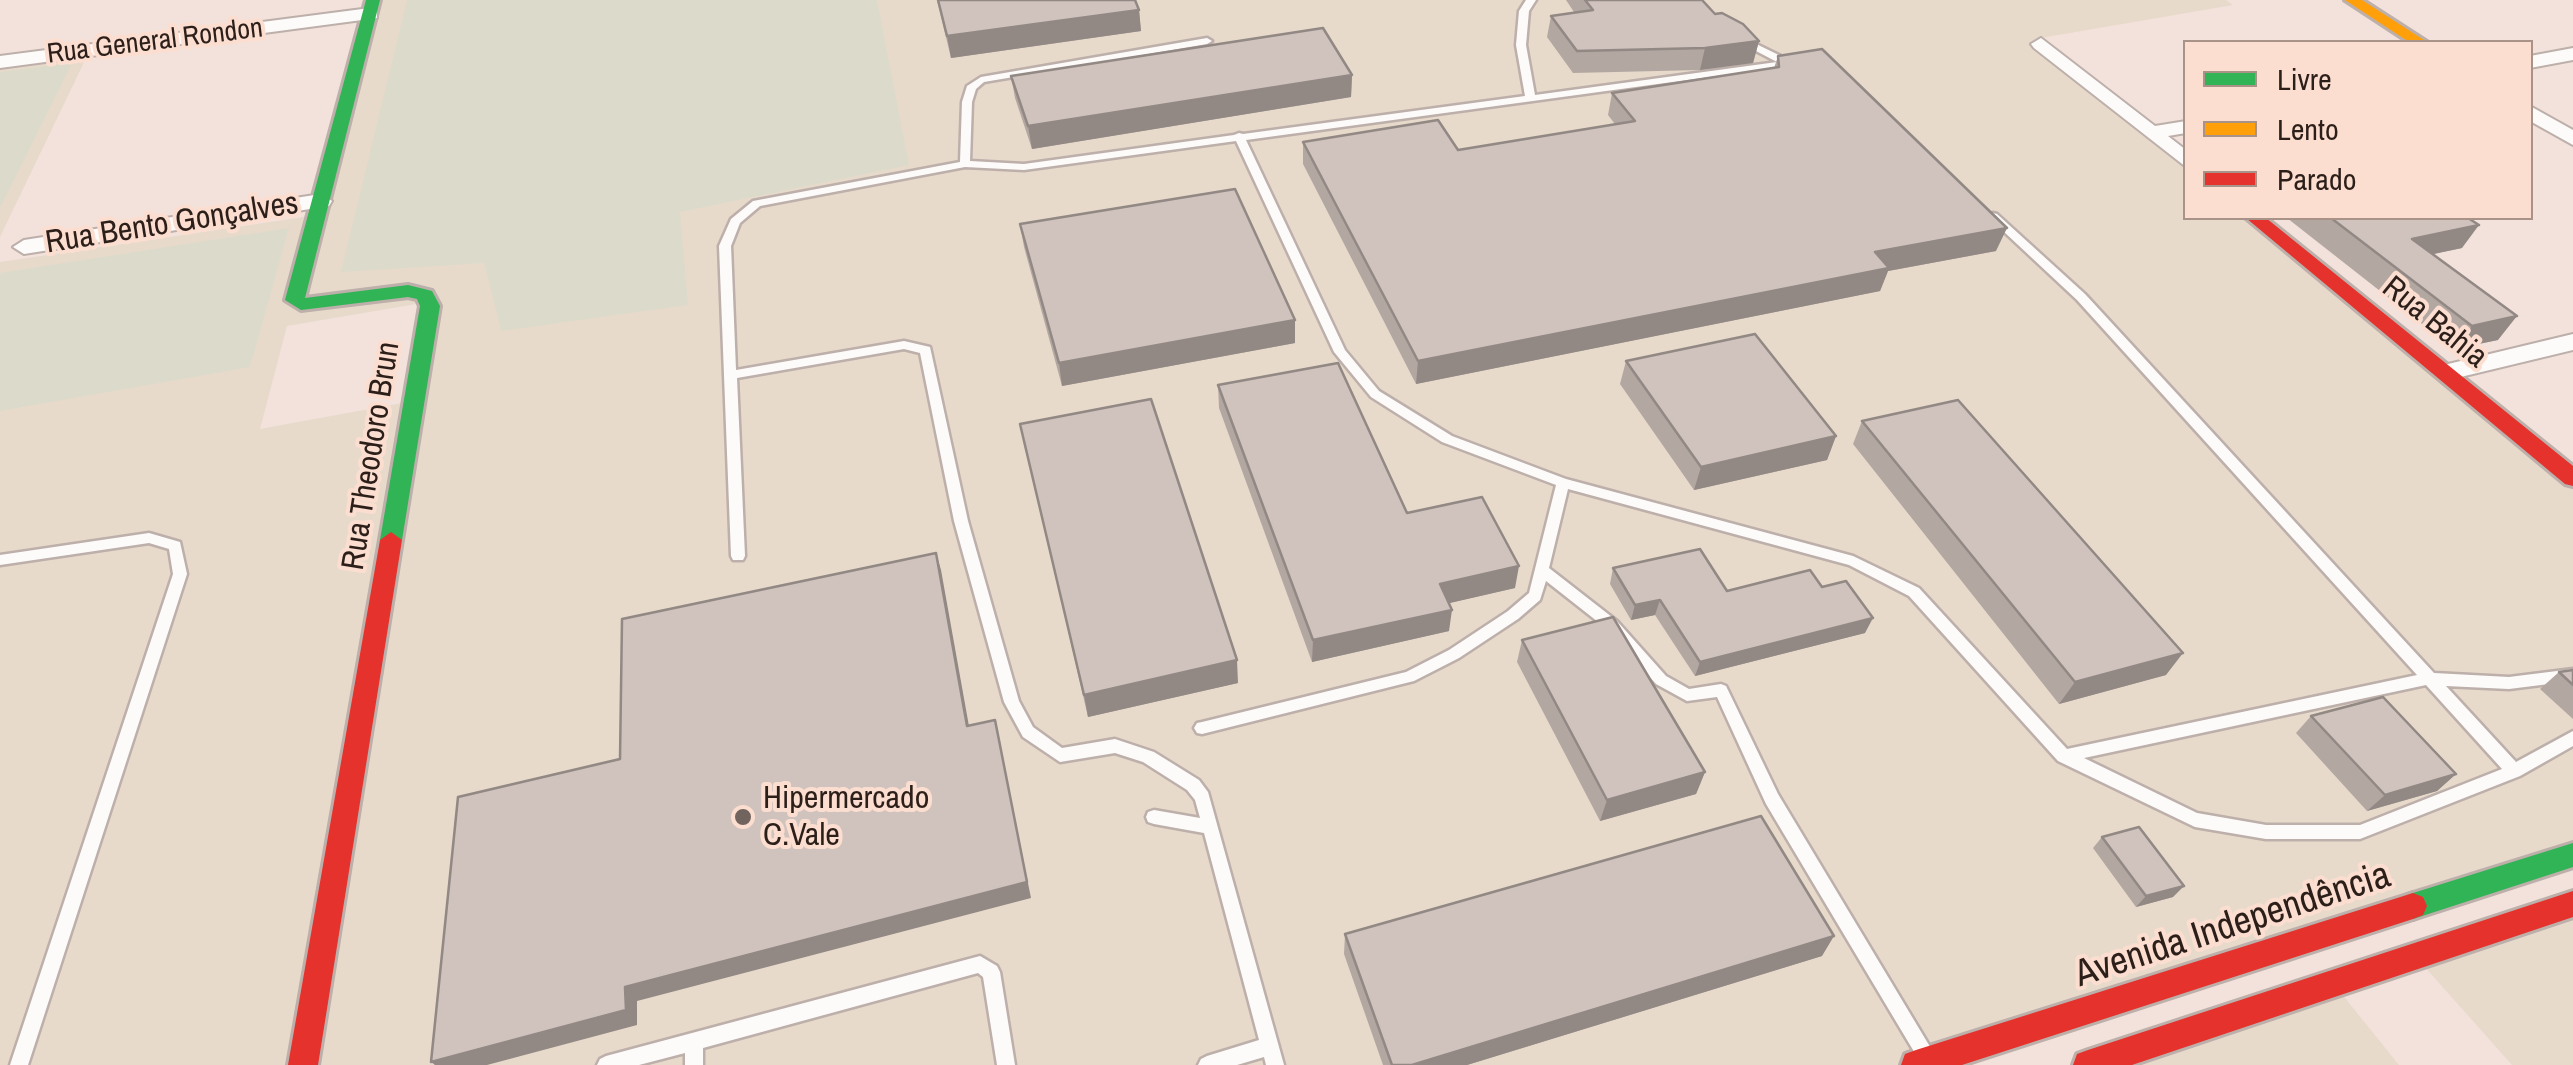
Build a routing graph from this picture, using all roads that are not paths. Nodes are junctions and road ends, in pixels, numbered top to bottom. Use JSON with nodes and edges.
{"nodes":[{"id":1,"x":1531,"y":0,"type":"edge"},
{"id":2,"x":2352,"y":0,"type":"edge"},
{"id":3,"x":371,"y":7,"type":"edge"},
{"id":4,"x":1731,"y":35,"type":"edge"},
{"id":5,"x":2416,"y":40,"type":"edge"},
{"id":6,"x":1207,"y":41,"type":"edge"},
{"id":7,"x":2040,"y":44,"type":"dead end"},
{"id":8,"x":2573,"y":54,"type":"edge"},
{"id":9,"x":2533,"y":61,"type":"edge"},
{"id":10,"x":0,"y":62,"type":"edge"},
{"id":11,"x":1808,"y":62,"type":"edge"},
{"id":12,"x":1788,"y":63,"type":"junction"},
{"id":13,"x":1530,"y":97,"type":"junction"},
{"id":14,"x":2533,"y":114,"type":"edge"},
{"id":15,"x":2183,"y":128,"type":"edge"},
{"id":16,"x":2151,"y":133,"type":"junction"},
{"id":17,"x":1239,"y":136,"type":"junction"},
{"id":18,"x":2573,"y":139,"type":"edge"},
{"id":19,"x":2183,"y":159,"type":"edge"},
{"id":20,"x":964,"y":164,"type":"junction"},
{"id":21,"x":321,"y":201,"type":"junction"},
{"id":22,"x":1980,"y":204,"type":"edge"},
{"id":23,"x":2257,"y":220,"type":"edge"},
{"id":24,"x":24,"y":247,"type":"dead end"},
{"id":25,"x":2573,"y":342,"type":"edge"},
{"id":26,"x":2444,"y":373,"type":"junction"},
{"id":27,"x":733,"y":375,"type":"junction"},
{"id":28,"x":2573,"y":478,"type":"edge"},
{"id":29,"x":1563,"y":483,"type":"junction"},
{"id":30,"x":738,"y":556,"type":"dead end"},
{"id":31,"x":0,"y":560,"type":"edge"},
{"id":32,"x":1544,"y":572,"type":"junction"},
{"id":33,"x":2573,"y":675,"type":"edge"},
{"id":34,"x":2426,"y":679,"type":"junction"},
{"id":35,"x":1202,"y":728,"type":"dead end"},
{"id":36,"x":2573,"y":738,"type":"edge"},
{"id":37,"x":2064,"y":756,"type":"junction"},
{"id":38,"x":2514,"y":771,"type":"junction"},
{"id":39,"x":1154,"y":816,"type":"dead end"},
{"id":40,"x":1210,"y":827,"type":"junction"},
{"id":41,"x":2573,"y":855,"type":"edge"},
{"id":42,"x":2441,"y":896,"type":"junction"},
{"id":43,"x":2573,"y":904,"type":"edge"},
{"id":44,"x":2477,"y":936,"type":"junction"},
{"id":45,"x":2264,"y":980,"type":"junction"},
{"id":46,"x":2099,"y":1033,"type":"junction"},
{"id":47,"x":694,"y":1042,"type":"junction"},
{"id":48,"x":1273,"y":1056,"type":"edge"},
{"id":49,"x":1925,"y":1064,"type":"edge"},
{"id":50,"x":19,"y":1065,"type":"edge"},
{"id":51,"x":303,"y":1065,"type":"edge"},
{"id":52,"x":606,"y":1065,"type":"edge"},
{"id":53,"x":694,"y":1065,"type":"edge"},
{"id":54,"x":1006,"y":1065,"type":"edge"},
{"id":55,"x":1207,"y":1065,"type":"edge"},
{"id":56,"x":2088,"y":1065,"type":"edge"}],
"edges":[{"from":1,"to":13,"type":"lane"},
{"from":2,"to":5,"type":"street"},
{"from":3,"to":10,"type":"street","name":"Rua General Rondon"},
{"from":3,"to":21,"type":"street","name":"Rua Theodoro Brun"},
{"from":4,"to":12,"type":"lane"},
{"from":6,"to":20,"type":"lane"},
{"from":7,"to":16,"type":"street"},
{"from":8,"to":9,"type":"street"},
{"from":11,"to":12,"type":"lane"},
{"from":12,"to":13,"type":"lane"},
{"from":13,"to":17,"type":"lane"},
{"from":14,"to":18,"type":"street"},
{"from":15,"to":16,"type":"street"},
{"from":16,"to":19,"type":"street"},
{"from":17,"to":20,"type":"lane"},
{"from":17,"to":29,"type":"lane"},
{"from":20,"to":27,"type":"lane"},
{"from":21,"to":24,"type":"street","name":"Rua Bento Gonçalves"},
{"from":21,"to":51,"type":"street","name":"Rua Theodoro Brun"},
{"from":22,"to":34,"type":"lane"},
{"from":23,"to":26,"type":"street","name":"Rua Bahia"},
{"from":25,"to":26,"type":"street"},
{"from":26,"to":28,"type":"street","name":"Rua Bahia"},
{"from":27,"to":30,"type":"lane"},
{"from":27,"to":40,"type":"lane"},
{"from":29,"to":32,"type":"lane"},
{"from":29,"to":37,"type":"lane"},
{"from":31,"to":50,"type":"lane"},
{"from":32,"to":35,"type":"lane"},
{"from":32,"to":49,"type":"lane"},
{"from":33,"to":34,"type":"lane"},
{"from":34,"to":37,"type":"lane"},
{"from":34,"to":38,"type":"lane"},
{"from":36,"to":38,"type":"lane"},
{"from":37,"to":38,"type":"lane"},
{"from":39,"to":40,"type":"lane"},
{"from":40,"to":48,"type":"lane"},
{"from":41,"to":42,"type":"street","name":"Avenida Independência"},
{"from":42,"to":44,"type":"street"},
{"from":42,"to":45,"type":"street","name":"Avenida Independência"},
{"from":43,"to":44,"type":"street","name":"Avenida Independência"},
{"from":44,"to":45,"type":"street","name":"Avenida Independência"},
{"from":45,"to":46,"type":"street","name":"Avenida Independência"},
{"from":45,"to":46,"type":"street","name":"Avenida Independência"},
{"from":46,"to":49,"type":"street","name":"Avenida Independência"},
{"from":46,"to":56,"type":"street","name":"Avenida Independência"},
{"from":47,"to":52,"type":"lane"},
{"from":47,"to":53,"type":"lane"},
{"from":47,"to":54,"type":"lane"},
{"from":48,"to":55,"type":"lane"}]}
